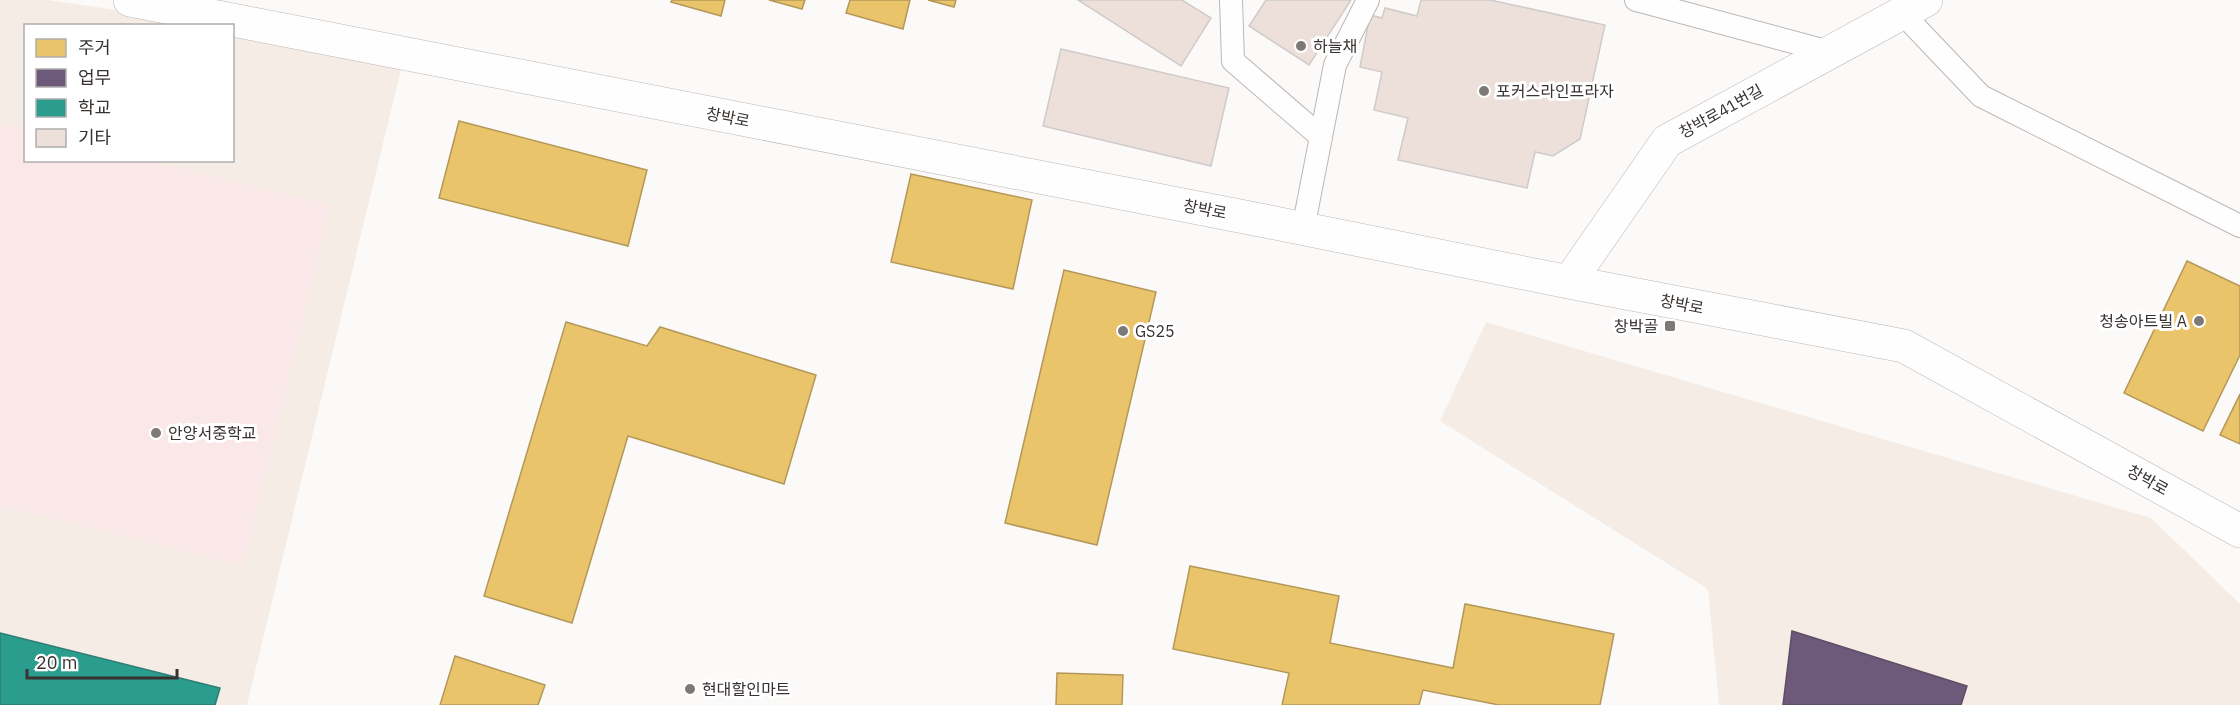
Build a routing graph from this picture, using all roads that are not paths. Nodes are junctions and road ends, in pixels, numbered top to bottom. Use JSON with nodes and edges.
{"nodes":[{"id":1,"x":130,"y":0,"type":"edge"},
{"id":2,"x":1231,"y":0,"type":"edge"},
{"id":3,"x":1368,"y":0,"type":"edge"},
{"id":4,"x":1636,"y":0,"type":"edge"},
{"id":5,"x":1914,"y":7,"type":"edge"},
{"id":6,"x":1830,"y":52,"type":"junction"},
{"id":7,"x":1321,"y":137,"type":"junction"},
{"id":8,"x":2240,"y":226,"type":"edge"},
{"id":9,"x":1303,"y":229,"type":"junction"},
{"id":10,"x":1569,"y":282,"type":"junction"},
{"id":11,"x":2240,"y":531,"type":"edge"}],
"edges":[{"from":1,"to":9,"type":"street","name":"창박로"},
{"from":2,"to":7,"type":"lane"},
{"from":3,"to":7,"type":"lane"},
{"from":4,"to":6,"type":"lane"},
{"from":5,"to":6,"type":"street","name":"창박로41번길"},
{"from":5,"to":8,"type":"lane"},
{"from":6,"to":10,"type":"street","name":"창박로41번길"},
{"from":7,"to":9,"type":"lane"},
{"from":9,"to":10,"type":"street","name":"창박로"},
{"from":10,"to":11,"type":"street","name":"창박로"}]}
